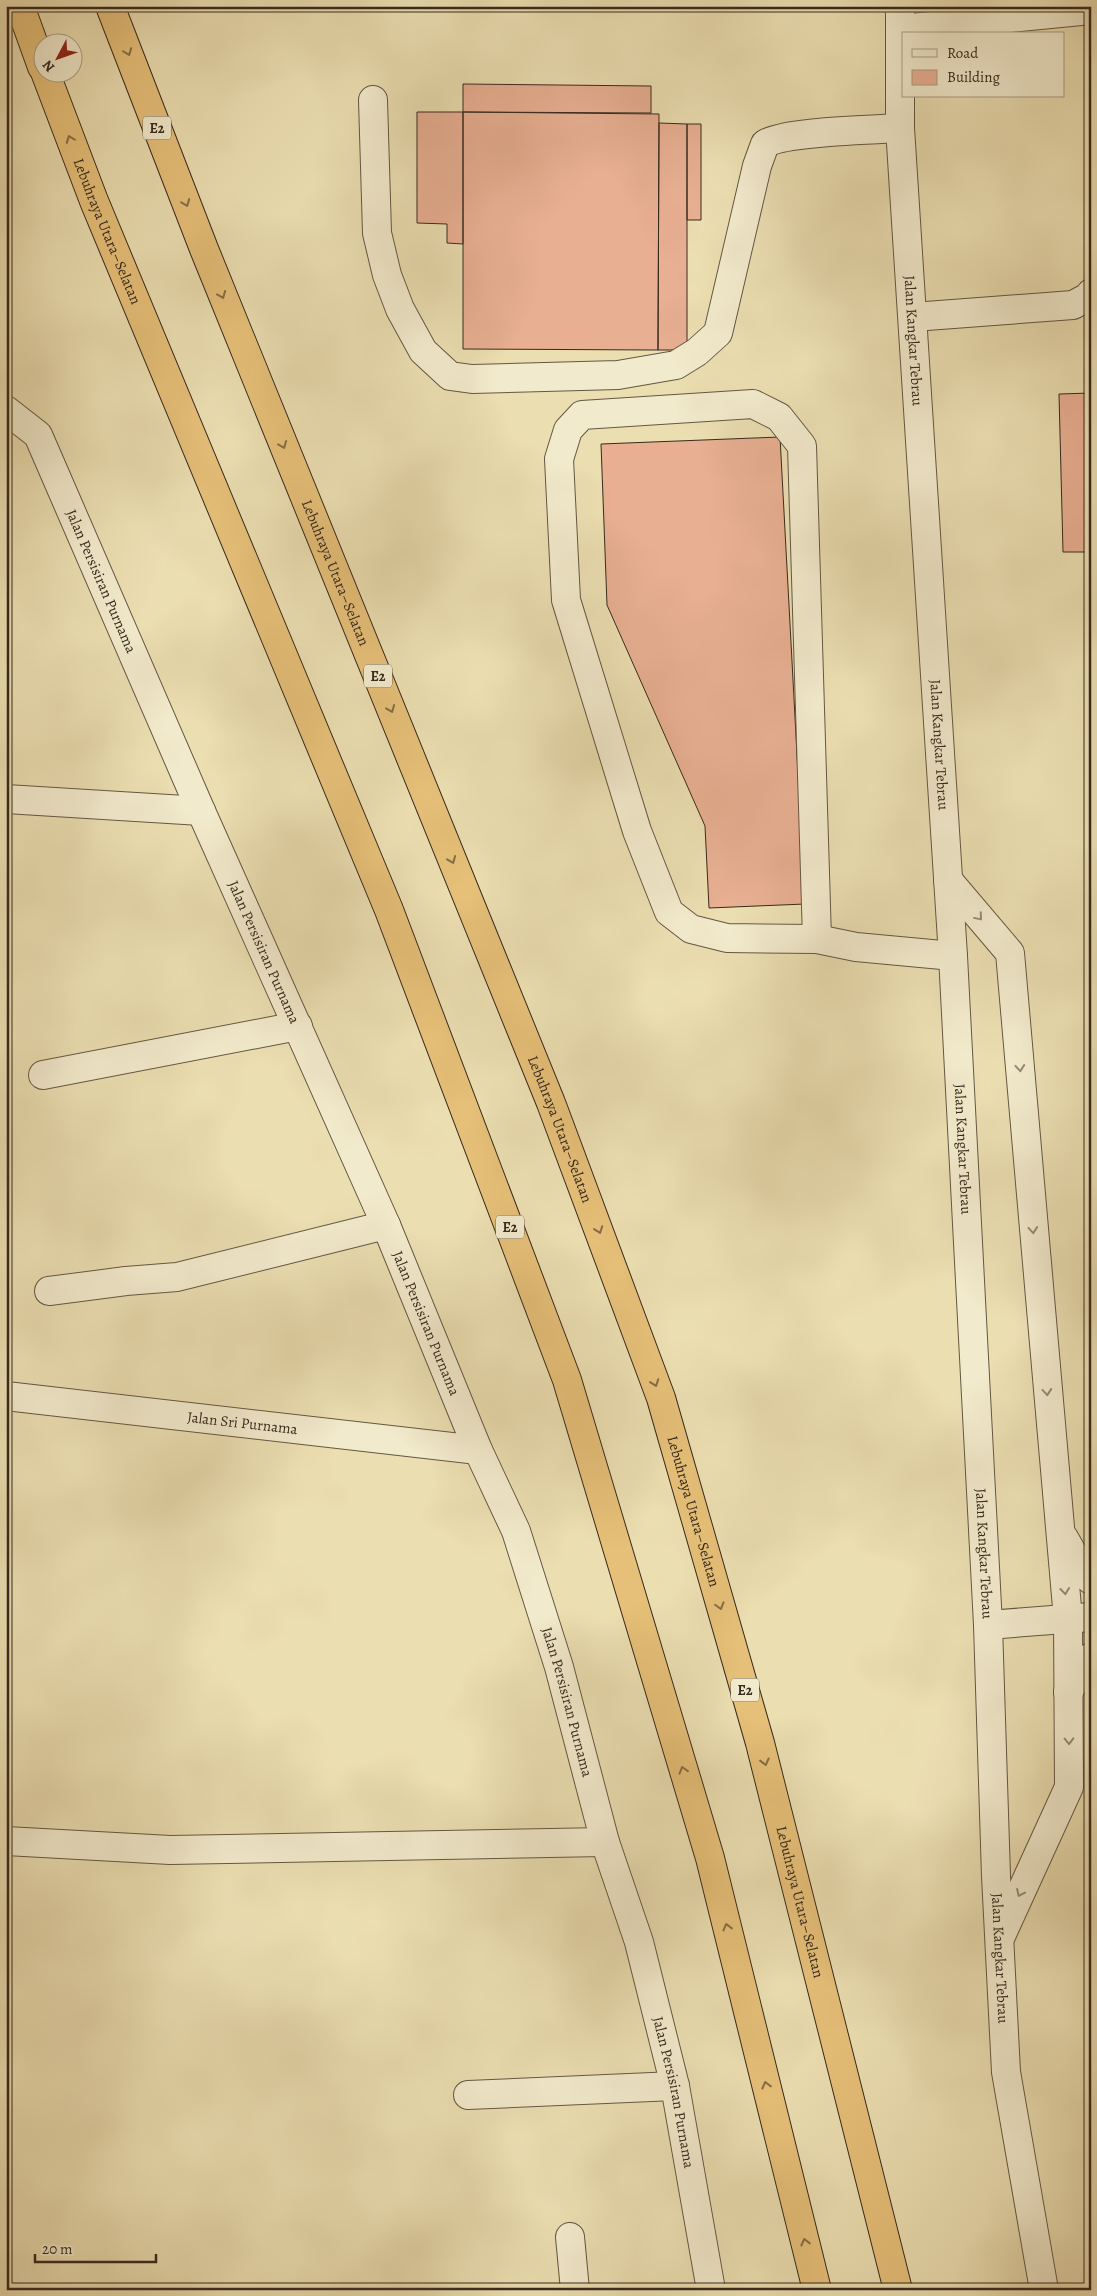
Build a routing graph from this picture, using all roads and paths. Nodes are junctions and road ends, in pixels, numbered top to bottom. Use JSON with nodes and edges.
{"nodes":[{"id":1,"x":20,"y":6,"type":"edge"},
{"id":2,"x":110,"y":6,"type":"edge"},
{"id":3,"x":1091,"y":10,"type":"edge"},
{"id":4,"x":1019,"y":12,"type":"edge"},
{"id":5,"x":900,"y":18,"type":"edge"},
{"id":6,"x":32,"y":39,"type":"edge"},
{"id":7,"x":49,"y":82,"type":"edge"},
{"id":8,"x":373,"y":100,"type":"dead end"},
{"id":9,"x":900,"y":128,"type":"junction"},
{"id":10,"x":1091,"y":292,"type":"edge"},
{"id":11,"x":913,"y":317,"type":"junction"},
{"id":12,"x":6,"y":410,"type":"edge"},
{"id":13,"x":6,"y":799,"type":"edge"},
{"id":14,"x":201,"y":811,"type":"junction"},
{"id":15,"x":948,"y":880,"type":"junction"},
{"id":16,"x":817,"y":939,"type":"junction"},
{"id":17,"x":953,"y":956,"type":"junction"},
{"id":18,"x":298,"y":1026,"type":"junction"},
{"id":19,"x":43,"y":1075,"type":"dead end"},
{"id":20,"x":386,"y":1225,"type":"junction"},
{"id":21,"x":50,"y":1291,"type":"dead end"},
{"id":22,"x":6,"y":1396,"type":"edge"},
{"id":23,"x":478,"y":1450,"type":"junction"},
{"id":24,"x":1059,"y":1527,"type":"junction"},
{"id":25,"x":1091,"y":1580,"type":"edge"},
{"id":26,"x":1079,"y":1618,"type":"edge"},
{"id":27,"x":988,"y":1625,"type":"junction"},
{"id":28,"x":1091,"y":1657,"type":"edge"},
{"id":29,"x":1068,"y":1692,"type":"junction"},
{"id":30,"x":6,"y":1841,"type":"edge"},
{"id":31,"x":605,"y":1842,"type":"junction"},
{"id":32,"x":999,"y":1940,"type":"junction"},
{"id":33,"x":675,"y":2086,"type":"junction"},
{"id":34,"x":468,"y":2095,"type":"dead end"},
{"id":35,"x":570,"y":2237,"type":"dead end"},
{"id":36,"x":574,"y":2290,"type":"edge"},
{"id":37,"x":711,"y":2290,"type":"edge"},
{"id":38,"x":817,"y":2290,"type":"edge"},
{"id":39,"x":898,"y":2290,"type":"edge"},
{"id":40,"x":1044,"y":2290,"type":"edge"}],
"edges":[{"from":1,"to":6,"type":"highway"},
{"from":2,"to":39,"type":"highway","name":"Lebuhraya Utara–Selatan","number":"E2","one_way":true},
{"from":3,"to":4,"type":"street"},
{"from":4,"to":5,"type":"street"},
{"from":5,"to":9,"type":"street","name":"Jalan Kangkar Tebrau"},
{"from":38,"to":7,"type":"highway","name":"Lebuhraya Utara–Selatan","number":"E2","one_way":true},
{"from":8,"to":9,"type":"street"},
{"from":9,"to":11,"type":"street","name":"Jalan Kangkar Tebrau"},
{"from":10,"to":11,"type":"street"},
{"from":11,"to":15,"type":"street","name":"Jalan Kangkar Tebrau"},
{"from":12,"to":14,"type":"street","name":"Jalan Persisiran Purnama"},
{"from":13,"to":14,"type":"street"},
{"from":14,"to":18,"type":"street","name":"Jalan Persisiran Purnama"},
{"from":15,"to":17,"type":"street","name":"Jalan Kangkar Tebrau"},
{"from":15,"to":24,"type":"street","one_way":true},
{"from":16,"to":16,"type":"street"},
{"from":16,"to":17,"type":"street"},
{"from":17,"to":27,"type":"street","name":"Jalan Kangkar Tebrau"},
{"from":18,"to":19,"type":"street"},
{"from":18,"to":20,"type":"street","name":"Jalan Persisiran Purnama"},
{"from":20,"to":21,"type":"street"},
{"from":20,"to":23,"type":"street","name":"Jalan Persisiran Purnama"},
{"from":22,"to":23,"type":"street","name":"Jalan Sri Purnama"},
{"from":23,"to":31,"type":"street","name":"Jalan Persisiran Purnama"},
{"from":24,"to":25,"type":"street"},
{"from":24,"to":26,"type":"street","one_way":true},
{"from":26,"to":27,"type":"street"},
{"from":26,"to":29,"type":"street"},
{"from":27,"to":32,"type":"street","name":"Jalan Kangkar Tebrau"},
{"from":28,"to":29,"type":"street"},
{"from":29,"to":32,"type":"street","one_way":true},
{"from":30,"to":31,"type":"street"},
{"from":31,"to":33,"type":"street","name":"Jalan Persisiran Purnama"},
{"from":32,"to":40,"type":"street","name":"Jalan Kangkar Tebrau"},
{"from":33,"to":34,"type":"street"},
{"from":33,"to":37,"type":"street","name":"Jalan Persisiran Purnama"},
{"from":35,"to":36,"type":"street"}]}
